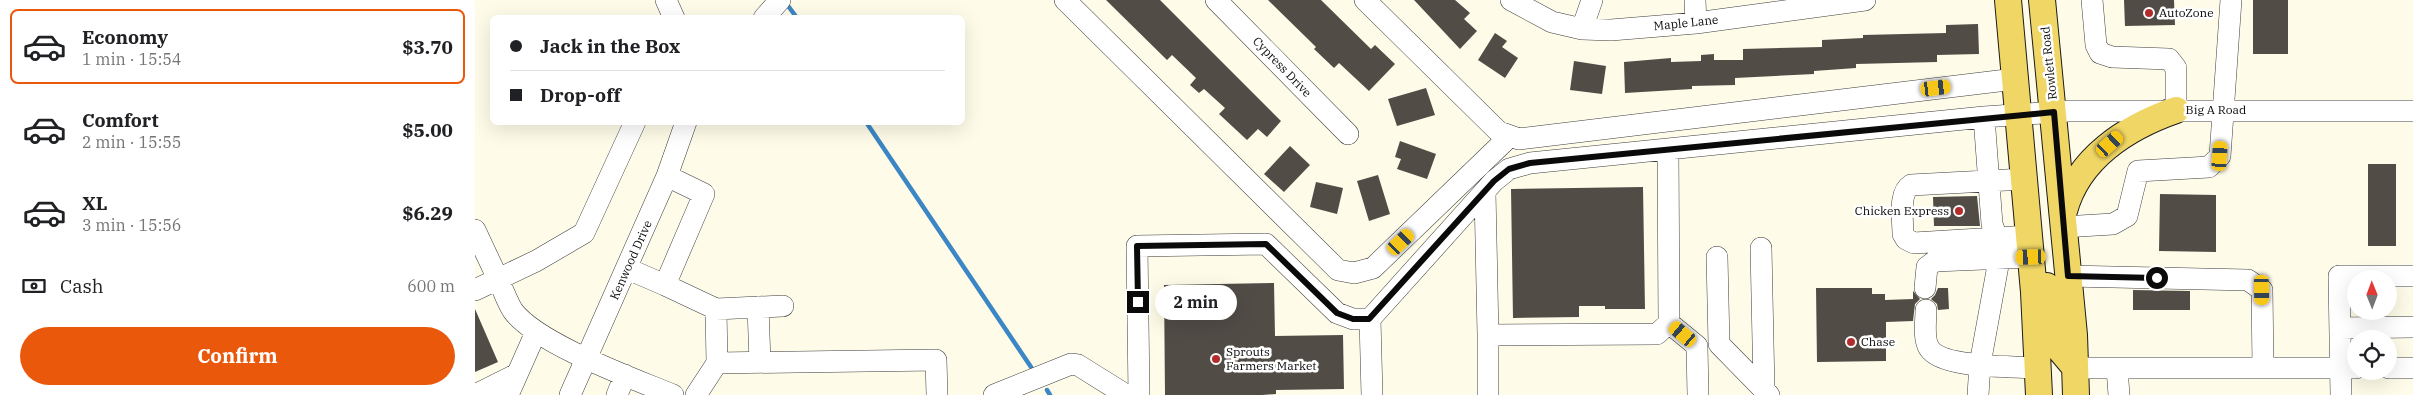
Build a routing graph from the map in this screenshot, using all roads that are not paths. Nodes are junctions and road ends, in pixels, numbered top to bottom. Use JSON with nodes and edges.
{"nodes":[{"id":1,"x":667,"y":0,"type":"edge"},
{"id":2,"x":780,"y":0,"type":"edge"},
{"id":3,"x":1065,"y":0,"type":"edge"},
{"id":4,"x":1216,"y":0,"type":"edge"},
{"id":5,"x":1365,"y":0,"type":"edge"},
{"id":6,"x":1511,"y":0,"type":"edge"},
{"id":7,"x":1592,"y":0,"type":"edge"},
{"id":8,"x":1695,"y":0,"type":"edge"},
{"id":9,"x":1865,"y":0,"type":"edge"},
{"id":10,"x":2008,"y":0,"type":"edge"},
{"id":11,"x":2042,"y":0,"type":"edge"},
{"id":12,"x":2092,"y":0,"type":"edge"},
{"id":13,"x":2231,"y":0,"type":"edge"},
{"id":14,"x":1784,"y":5,"type":"edge"},
{"id":15,"x":673,"y":15,"type":"edge"},
{"id":16,"x":767,"y":15,"type":"edge"},
{"id":17,"x":1696,"y":23,"type":"junction"},
{"id":18,"x":1582,"y":29,"type":"junction"},
{"id":19,"x":2015,"y":79,"type":"junction"},
{"id":20,"x":2176,"y":110,"type":"junction"},
{"id":21,"x":2223,"y":110,"type":"junction"},
{"id":22,"x":2413,"y":111,"type":"edge"},
{"id":23,"x":2054,"y":112,"type":"junction"},
{"id":24,"x":2019,"y":115,"type":"junction"},
{"id":25,"x":1984,"y":117,"type":"junction"},
{"id":26,"x":634,"y":125,"type":"edge"},
{"id":27,"x":685,"y":125,"type":"edge"},
{"id":28,"x":1348,"y":134,"type":"dead end"},
{"id":29,"x":1510,"y":136,"type":"junction"},
{"id":30,"x":1668,"y":149,"type":"junction"},
{"id":31,"x":667,"y":176,"type":"junction"},
{"id":32,"x":2025,"y":179,"type":"junction"},
{"id":33,"x":1989,"y":182,"type":"junction"},
{"id":34,"x":1485,"y":192,"type":"junction"},
{"id":35,"x":2062,"y":223,"type":"junction"},
{"id":36,"x":475,"y":230,"type":"edge"},
{"id":37,"x":2030,"y":247,"type":"junction"},
{"id":38,"x":1761,"y":248,"type":"dead end"},
{"id":39,"x":1999,"y":249,"type":"junction"},
{"id":40,"x":1717,"y":257,"type":"dead end"},
{"id":41,"x":628,"y":268,"type":"junction"},
{"id":42,"x":2068,"y":276,"type":"junction"},
{"id":43,"x":2413,"y":276,"type":"edge"},
{"id":44,"x":498,"y":279,"type":"junction"},
{"id":45,"x":665,"y":286,"type":"junction"},
{"id":46,"x":1925,"y":288,"type":"dead end"},
{"id":47,"x":475,"y":290,"type":"edge"},
{"id":48,"x":783,"y":306,"type":"dead end"},
{"id":49,"x":758,"y":307,"type":"junction"},
{"id":50,"x":716,"y":309,"type":"junction"},
{"id":51,"x":1926,"y":310,"type":"dead end"},
{"id":52,"x":1369,"y":319,"type":"junction"},
{"id":53,"x":1669,"y":323,"type":"junction"},
{"id":54,"x":2413,"y":327,"type":"edge"},
{"id":55,"x":2340,"y":328,"type":"junction"},
{"id":56,"x":536,"y":332,"type":"junction"},
{"id":57,"x":1488,"y":335,"type":"junction"},
{"id":58,"x":586,"y":358,"type":"junction"},
{"id":59,"x":760,"y":362,"type":"junction"},
{"id":60,"x":717,"y":363,"type":"junction"},
{"id":61,"x":2347,"y":363,"type":"edge"},
{"id":62,"x":1980,"y":364,"type":"junction"},
{"id":63,"x":2038,"y":368,"type":"junction"},
{"id":64,"x":2075,"y":368,"type":"junction"},
{"id":65,"x":2117,"y":368,"type":"junction"},
{"id":66,"x":2263,"y":368,"type":"junction"},
{"id":67,"x":2347,"y":368,"type":"edge"},
{"id":68,"x":2397,"y":368,"type":"edge"},
{"id":69,"x":2413,"y":368,"type":"edge"},
{"id":70,"x":2347,"y":372,"type":"edge"},
{"id":71,"x":517,"y":374,"type":"junction"},
{"id":72,"x":625,"y":375,"type":"junction"},
{"id":73,"x":1766,"y":392,"type":"edge"},
{"id":74,"x":475,"y":395,"type":"edge"},
{"id":75,"x":509,"y":395,"type":"edge"},
{"id":76,"x":570,"y":395,"type":"edge"},
{"id":77,"x":617,"y":395,"type":"edge"},
{"id":78,"x":673,"y":395,"type":"edge"},
{"id":79,"x":696,"y":395,"type":"edge"},
{"id":80,"x":937,"y":395,"type":"edge"},
{"id":81,"x":994,"y":395,"type":"edge"},
{"id":82,"x":1126,"y":395,"type":"edge"},
{"id":83,"x":1139,"y":395,"type":"edge"},
{"id":84,"x":1372,"y":395,"type":"edge"},
{"id":85,"x":1488,"y":395,"type":"edge"},
{"id":86,"x":1699,"y":395,"type":"edge"},
{"id":87,"x":1978,"y":395,"type":"edge"},
{"id":88,"x":2039,"y":395,"type":"edge"},
{"id":89,"x":2076,"y":395,"type":"edge"},
{"id":90,"x":2119,"y":395,"type":"edge"},
{"id":91,"x":2341,"y":395,"type":"edge"}],
"edges":[{"from":1,"to":15,"type":"street"},
{"from":2,"to":16,"type":"street"},
{"from":3,"to":29,"type":"street"},
{"from":4,"to":28,"type":"street","name":"Cypress Drive"},
{"from":5,"to":29,"type":"street"},
{"from":6,"to":18,"type":"street","name":"Maple Lane"},
{"from":7,"to":18,"type":"street"},
{"from":8,"to":17,"type":"street"},
{"from":9,"to":14,"type":"street","name":"Maple Lane"},
{"from":10,"to":19,"type":"main road"},
{"from":11,"to":23,"type":"main road","name":"Rowlett Road"},
{"from":12,"to":20,"type":"street"},
{"from":13,"to":21,"type":"street"},
{"from":14,"to":17,"type":"street","name":"Maple Lane"},
{"from":17,"to":18,"type":"street","name":"Maple Lane"},
{"from":19,"to":24,"type":"main road"},
{"from":19,"to":29,"type":"street"},
{"from":20,"to":21,"type":"street","name":"Big A Road"},
{"from":20,"to":23,"type":"street","name":"Big A Road"},
{"from":20,"to":35,"type":"main road"},
{"from":21,"to":22,"type":"street","name":"Big A Road"},
{"from":21,"to":35,"type":"street"},
{"from":23,"to":24,"type":"street","name":"Big A Road"},
{"from":23,"to":35,"type":"main road","name":"Rowlett Road"},
{"from":24,"to":25,"type":"street","name":"Big A Road"},
{"from":24,"to":32,"type":"main road"},
{"from":25,"to":30,"type":"street","name":"Big A Road"},
{"from":25,"to":33,"type":"street"},
{"from":26,"to":44,"type":"street"},
{"from":27,"to":31,"type":"street","name":"Kenwood Drive"},
{"from":30,"to":34,"type":"street","name":"Big A Road"},
{"from":30,"to":53,"type":"street"},
{"from":31,"to":41,"type":"street","name":"Kenwood Drive"},
{"from":31,"to":45,"type":"street"},
{"from":32,"to":33,"type":"street"},
{"from":32,"to":37,"type":"main road"},
{"from":33,"to":39,"type":"street"},
{"from":33,"to":39,"type":"street"},
{"from":34,"to":52,"type":"street","name":"Big A Road"},
{"from":34,"to":57,"type":"street"},
{"from":35,"to":42,"type":"main road","name":"Rowlett Road"},
{"from":36,"to":44,"type":"street"},
{"from":37,"to":39,"type":"street"},
{"from":37,"to":63,"type":"main road"},
{"from":37,"to":64,"type":"main road"},
{"from":38,"to":73,"type":"street"},
{"from":39,"to":46,"type":"street"},
{"from":39,"to":62,"type":"street"},
{"from":40,"to":73,"type":"street"},
{"from":41,"to":45,"type":"street"},
{"from":41,"to":58,"type":"street","name":"Kenwood Drive"},
{"from":42,"to":64,"type":"main road","name":"Rowlett Road"},
{"from":42,"to":66,"type":"street"},
{"from":43,"to":55,"type":"street"},
{"from":44,"to":47,"type":"street"},
{"from":44,"to":56,"type":"street"},
{"from":45,"to":50,"type":"street"},
{"from":48,"to":49,"type":"street"},
{"from":49,"to":50,"type":"street"},
{"from":49,"to":59,"type":"street"},
{"from":50,"to":60,"type":"street"},
{"from":51,"to":62,"type":"street"},
{"from":52,"to":83,"type":"street"},
{"from":52,"to":84,"type":"street"},
{"from":53,"to":57,"type":"street"},
{"from":53,"to":86,"type":"street"},
{"from":54,"to":55,"type":"street"},
{"from":55,"to":61,"type":"street"},
{"from":56,"to":58,"type":"street"},
{"from":56,"to":71,"type":"street"},
{"from":57,"to":85,"type":"street"},
{"from":58,"to":72,"type":"street"},
{"from":58,"to":76,"type":"street","name":"Kenwood Drive"},
{"from":59,"to":60,"type":"street"},
{"from":59,"to":80,"type":"street"},
{"from":60,"to":79,"type":"street"},
{"from":62,"to":63,"type":"street"},
{"from":62,"to":87,"type":"street"},
{"from":63,"to":88,"type":"main road"},
{"from":64,"to":65,"type":"street"},
{"from":64,"to":89,"type":"main road","name":"Rowlett Road"},
{"from":65,"to":66,"type":"street"},
{"from":65,"to":90,"type":"street"},
{"from":66,"to":67,"type":"street"},
{"from":68,"to":69,"type":"street"},
{"from":70,"to":91,"type":"street"},
{"from":71,"to":74,"type":"street"},
{"from":71,"to":75,"type":"street"},
{"from":72,"to":77,"type":"street"},
{"from":72,"to":78,"type":"street"},
{"from":81,"to":82,"type":"street"}]}
